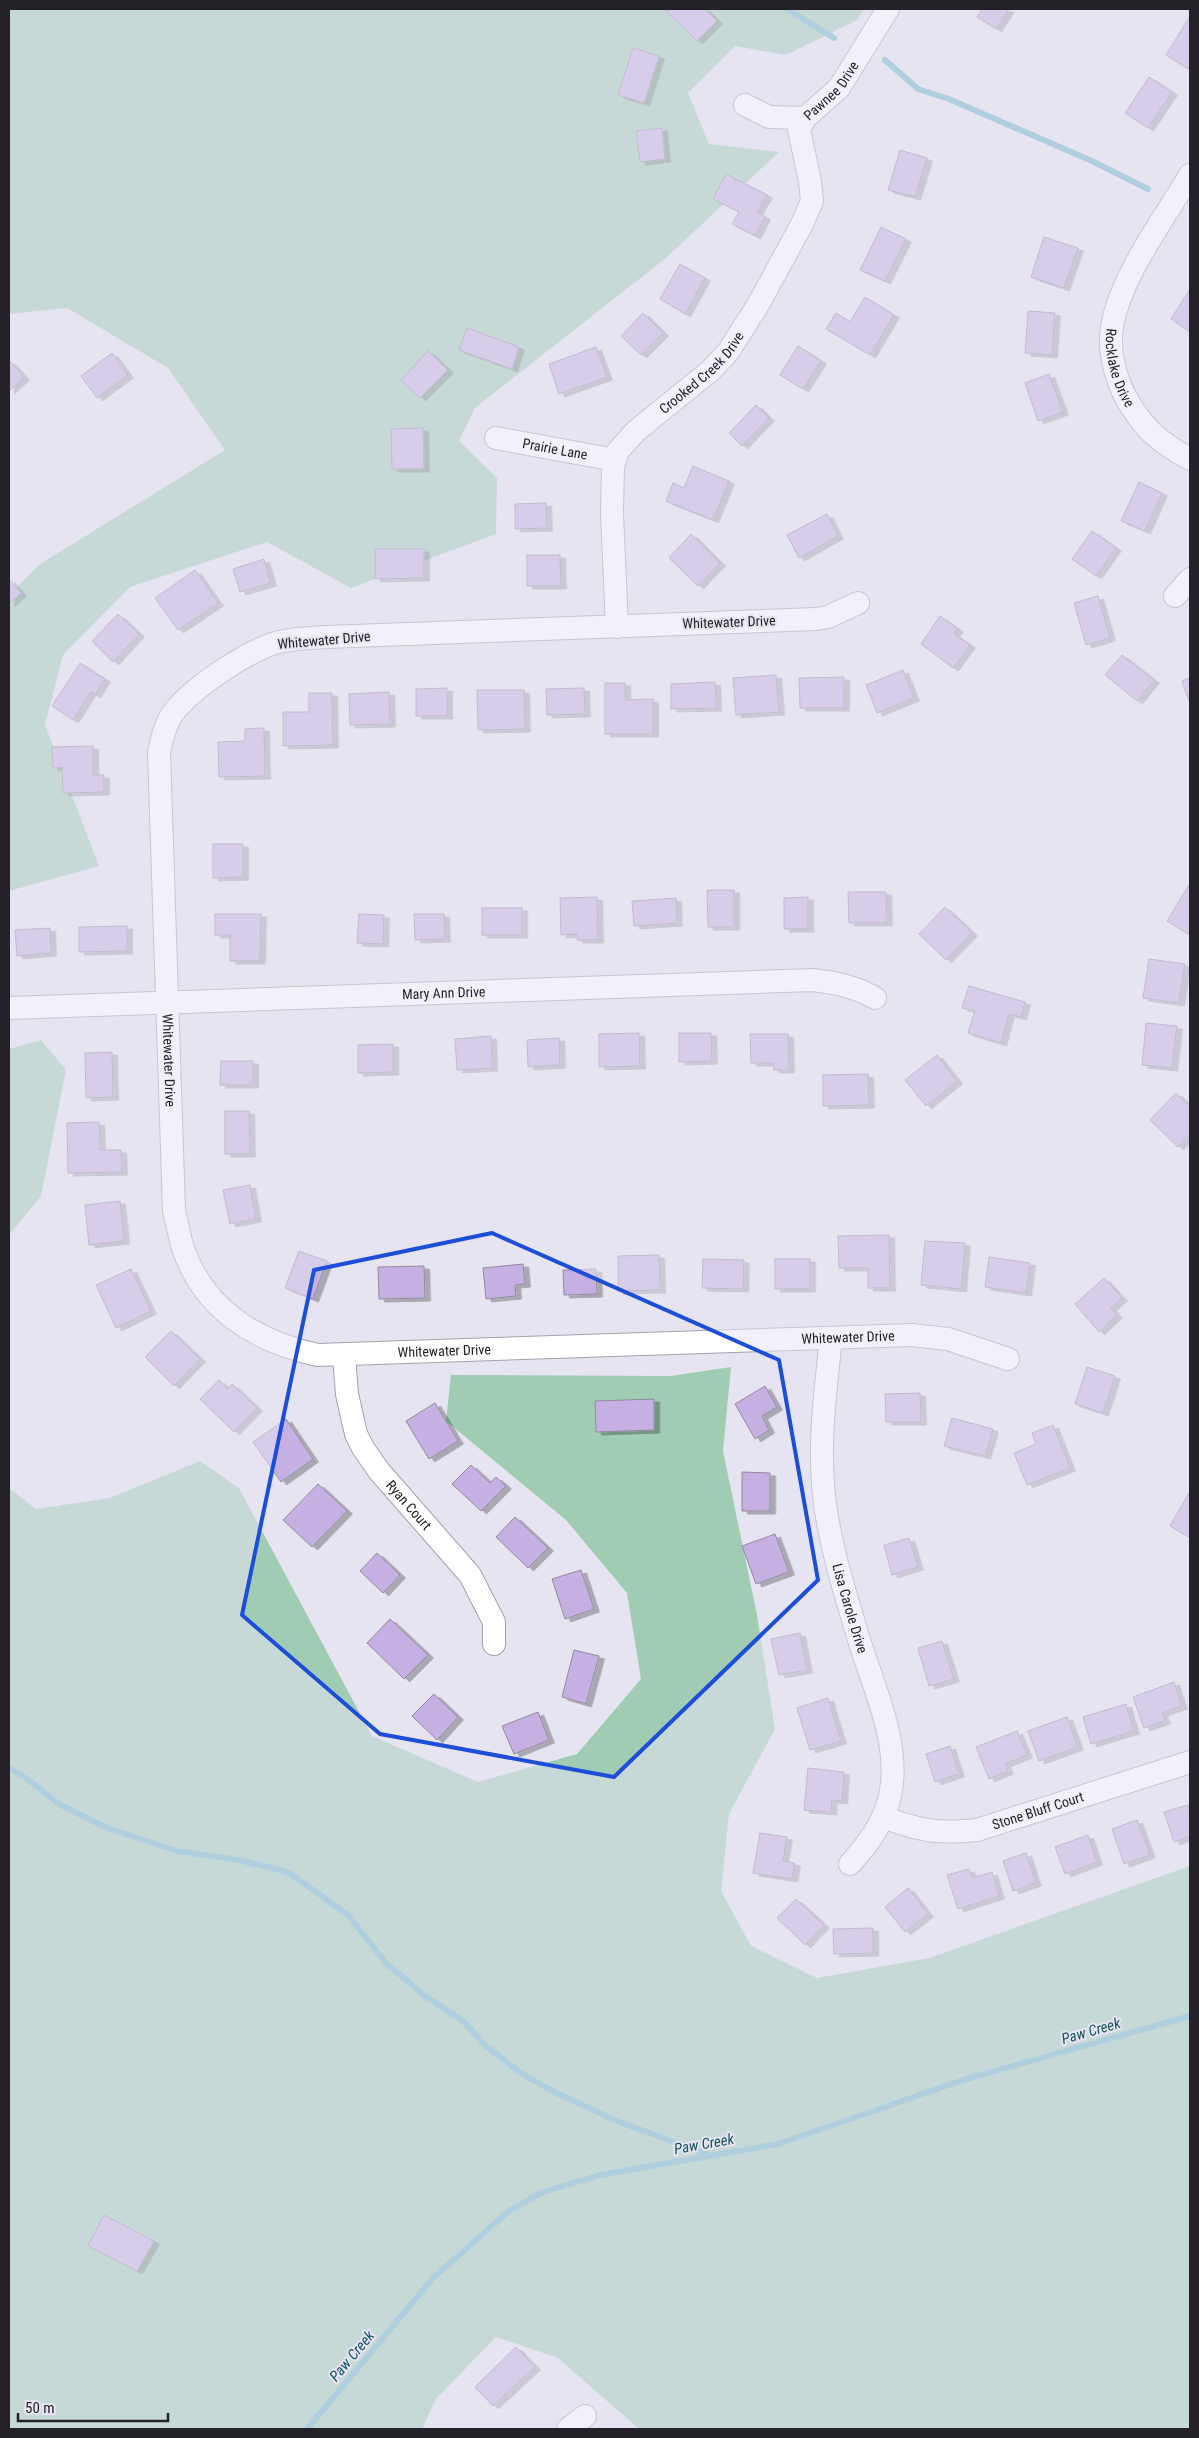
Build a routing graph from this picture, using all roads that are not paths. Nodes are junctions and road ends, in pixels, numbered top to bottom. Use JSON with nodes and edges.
{"nodes":[{"id":1,"x":888,"y":9,"type":"edge"},
{"id":2,"x":745,"y":105,"type":"dead end"},
{"id":3,"x":805,"y":118,"type":"junction"},
{"id":4,"x":1190,"y":175,"type":"edge"},
{"id":5,"x":496,"y":438,"type":"dead end"},
{"id":6,"x":1190,"y":459,"type":"edge"},
{"id":7,"x":615,"y":460,"type":"junction"},
{"id":8,"x":1190,"y":579,"type":"edge"},
{"id":9,"x":1175,"y":596,"type":"dead end"},
{"id":10,"x":858,"y":603,"type":"dead end"},
{"id":11,"x":617,"y":627,"type":"junction"},
{"id":12,"x":875,"y":998,"type":"dead end"},
{"id":13,"x":167,"y":1004,"type":"junction"},
{"id":14,"x":9,"y":1008,"type":"edge"},
{"id":15,"x":831,"y":1338,"type":"junction"},
{"id":16,"x":344,"y":1356,"type":"junction"},
{"id":17,"x":1008,"y":1359,"type":"dead end"},
{"id":18,"x":494,"y":1644,"type":"dead end"},
{"id":19,"x":1190,"y":1762,"type":"edge"},
{"id":20,"x":883,"y":1817,"type":"junction"},
{"id":21,"x":850,"y":1864,"type":"dead end"}],
"edges":[{"from":1,"to":3,"type":"street","name":"Pawnee Drive"},
{"from":2,"to":3,"type":"street","name":"Pawnee Drive"},
{"from":3,"to":7,"type":"street","name":"Crooked Creek Drive"},
{"from":4,"to":6,"type":"street","name":"Rocklake Drive"},
{"from":5,"to":7,"type":"street","name":"Prairie Lane"},
{"from":7,"to":11,"type":"street","name":"Crooked Creek Drive"},
{"from":8,"to":9,"type":"street"},
{"from":10,"to":11,"type":"street","name":"Whitewater Drive"},
{"from":11,"to":13,"type":"street","name":"Whitewater Drive"},
{"from":12,"to":13,"type":"street","name":"Mary Ann Drive"},
{"from":13,"to":14,"type":"street","name":"Mary Ann Drive"},
{"from":13,"to":16,"type":"street","name":"Whitewater Drive"},
{"from":15,"to":16,"type":"street","name":"Whitewater Drive"},
{"from":15,"to":17,"type":"street","name":"Whitewater Drive"},
{"from":15,"to":20,"type":"street","name":"Lisa Carole Drive"},
{"from":16,"to":18,"type":"street","name":"Ryan Court"},
{"from":19,"to":20,"type":"street","name":"Stone Bluff Court"},
{"from":20,"to":21,"type":"street","name":"Lisa Carole Drive"}]}
